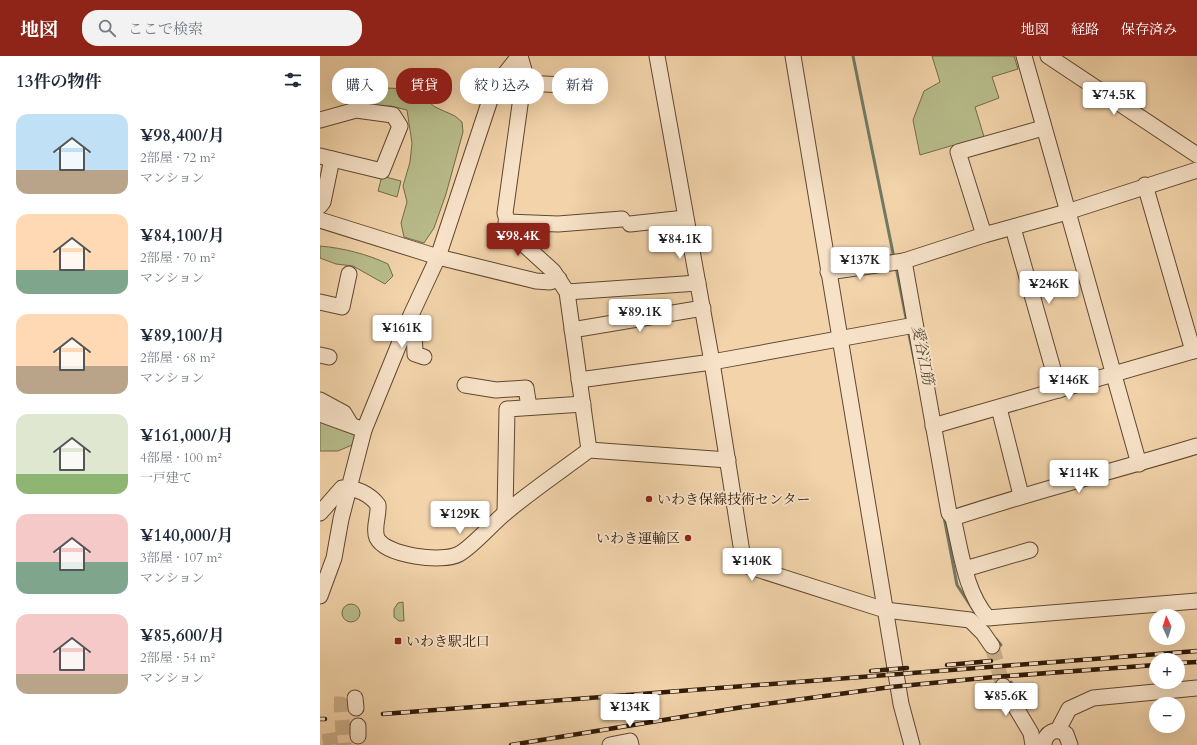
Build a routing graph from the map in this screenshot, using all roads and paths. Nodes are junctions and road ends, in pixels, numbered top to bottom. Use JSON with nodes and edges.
{"nodes":[{"id":1,"x":520,"y":56,"type":"edge"},
{"id":2,"x":657,"y":56,"type":"edge"},
{"id":3,"x":793,"y":56,"type":"edge"},
{"id":4,"x":1024,"y":56,"type":"edge"},
{"id":5,"x":1048,"y":56,"type":"edge"},
{"id":6,"x":523,"y":68,"type":"edge"},
{"id":7,"x":520,"y":104,"type":"edge"},
{"id":8,"x":320,"y":120,"type":"edge"},
{"id":9,"x":1043,"y":128,"type":"junction"},
{"id":10,"x":1197,"y":155,"type":"edge"},
{"id":11,"x":326,"y":158,"type":"edge"},
{"id":12,"x":1197,"y":170,"type":"edge"},
{"id":13,"x":1145,"y":186,"type":"junction"},
{"id":14,"x":320,"y":206,"type":"edge"},
{"id":15,"x":1067,"y":212,"type":"junction"},
{"id":16,"x":685,"y":218,"type":"junction"},
{"id":17,"x":320,"y":220,"type":"edge"},
{"id":18,"x":506,"y":222,"type":"junction"},
{"id":19,"x":1013,"y":228,"type":"junction"},
{"id":20,"x":984,"y":235,"type":"junction"},
{"id":21,"x":438,"y":256,"type":"junction"},
{"id":22,"x":898,"y":262,"type":"junction"},
{"id":23,"x":828,"y":272,"type":"junction"},
{"id":24,"x":349,"y":274,"type":"dead end"},
{"id":25,"x":559,"y":279,"type":"junction"},
{"id":26,"x":698,"y":283,"type":"junction"},
{"id":27,"x":567,"y":292,"type":"junction"},
{"id":28,"x":320,"y":302,"type":"edge"},
{"id":29,"x":703,"y":308,"type":"junction"},
{"id":30,"x":411,"y":315,"type":"junction"},
{"id":31,"x":909,"y":326,"type":"junction"},
{"id":32,"x":572,"y":330,"type":"junction"},
{"id":33,"x":841,"y":339,"type":"junction"},
{"id":34,"x":1195,"y":350,"type":"edge"},
{"id":35,"x":424,"y":358,"type":"dead end"},
{"id":36,"x":712,"y":362,"type":"junction"},
{"id":37,"x":1113,"y":373,"type":"junction"},
{"id":38,"x":579,"y":380,"type":"junction"},
{"id":39,"x":465,"y":385,"type":"dead end"},
{"id":40,"x":1059,"y":390,"type":"junction"},
{"id":41,"x":320,"y":400,"type":"edge"},
{"id":42,"x":583,"y":404,"type":"junction"},
{"id":43,"x":529,"y":407,"type":"junction"},
{"id":44,"x":999,"y":408,"type":"junction"},
{"id":45,"x":320,"y":414,"type":"edge"},
{"id":46,"x":933,"y":426,"type":"junction"},
{"id":47,"x":357,"y":427,"type":"junction"},
{"id":48,"x":1197,"y":446,"type":"edge"},
{"id":49,"x":589,"y":450,"type":"junction"},
{"id":50,"x":728,"y":460,"type":"junction"},
{"id":51,"x":1138,"y":464,"type":"junction"},
{"id":52,"x":349,"y":487,"type":"junction"},
{"id":53,"x":1022,"y":495,"type":"junction"},
{"id":54,"x":320,"y":513,"type":"edge"},
{"id":55,"x":505,"y":513,"type":"junction"},
{"id":56,"x":953,"y":518,"type":"junction"},
{"id":57,"x":1030,"y":550,"type":"dead end"},
{"id":58,"x":320,"y":561,"type":"edge"},
{"id":59,"x":965,"y":569,"type":"junction"},
{"id":60,"x":322,"y":590,"type":"edge"},
{"id":61,"x":1197,"y":602,"type":"edge"},
{"id":62,"x":886,"y":610,"type":"junction"},
{"id":63,"x":975,"y":614,"type":"junction"},
{"id":64,"x":992,"y":646,"type":"tunnel mouth"},
{"id":65,"x":1003,"y":686,"type":"tunnel mouth"},
{"id":66,"x":1197,"y":688,"type":"edge"},
{"id":67,"x":1058,"y":730,"type":"junction"},
{"id":68,"x":610,"y":745,"type":"edge"},
{"id":69,"x":631,"y":745,"type":"edge"},
{"id":70,"x":912,"y":745,"type":"edge"},
{"id":71,"x":1033,"y":745,"type":"edge"},
{"id":72,"x":1044,"y":745,"type":"edge"},
{"id":73,"x":1070,"y":745,"type":"edge"}],
"edges":[{"from":1,"to":6,"type":"street"},
{"from":1,"to":21,"type":"street"},
{"from":2,"to":16,"type":"street"},
{"from":3,"to":23,"type":"street"},
{"from":4,"to":9,"type":"street"},
{"from":5,"to":10,"type":"street"},
{"from":7,"to":18,"type":"street"},
{"from":8,"to":11,"type":"street"},
{"from":9,"to":15,"type":"street"},
{"from":9,"to":20,"type":"street"},
{"from":11,"to":14,"type":"street"},
{"from":12,"to":13,"type":"street"},
{"from":13,"to":15,"type":"street"},
{"from":13,"to":34,"type":"street"},
{"from":15,"to":19,"type":"street"},
{"from":15,"to":37,"type":"street"},
{"from":16,"to":18,"type":"street"},
{"from":16,"to":26,"type":"street"},
{"from":17,"to":21,"type":"street"},
{"from":18,"to":25,"type":"street"},
{"from":19,"to":20,"type":"street"},
{"from":19,"to":40,"type":"street"},
{"from":20,"to":22,"type":"street"},
{"from":21,"to":25,"type":"street"},
{"from":21,"to":30,"type":"street"},
{"from":22,"to":23,"type":"street"},
{"from":22,"to":31,"type":"street"},
{"from":23,"to":33,"type":"street"},
{"from":24,"to":28,"type":"street"},
{"from":25,"to":27,"type":"street"},
{"from":26,"to":27,"type":"street"},
{"from":26,"to":29,"type":"street"},
{"from":27,"to":32,"type":"street"},
{"from":29,"to":32,"type":"street"},
{"from":29,"to":36,"type":"street"},
{"from":30,"to":35,"type":"street"},
{"from":30,"to":47,"type":"street"},
{"from":31,"to":33,"type":"street"},
{"from":31,"to":46,"type":"street"},
{"from":32,"to":38,"type":"street"},
{"from":33,"to":36,"type":"street"},
{"from":33,"to":62,"type":"street"},
{"from":34,"to":37,"type":"street"},
{"from":36,"to":38,"type":"street"},
{"from":36,"to":50,"type":"street"},
{"from":37,"to":40,"type":"street"},
{"from":37,"to":51,"type":"street"},
{"from":38,"to":42,"type":"street"},
{"from":39,"to":43,"type":"street"},
{"from":40,"to":44,"type":"street"},
{"from":41,"to":47,"type":"street"},
{"from":42,"to":43,"type":"street"},
{"from":42,"to":49,"type":"street"},
{"from":43,"to":55,"type":"street"},
{"from":44,"to":46,"type":"street"},
{"from":44,"to":53,"type":"street"},
{"from":45,"to":47,"type":"street"},
{"from":46,"to":56,"type":"street"},
{"from":47,"to":52,"type":"street"},
{"from":48,"to":51,"type":"street"},
{"from":49,"to":50,"type":"street"},
{"from":49,"to":55,"type":"street"},
{"from":50,"to":62,"type":"street"},
{"from":51,"to":53,"type":"street"},
{"from":52,"to":54,"type":"street"},
{"from":52,"to":55,"type":"street"},
{"from":52,"to":60,"type":"street"},
{"from":53,"to":56,"type":"street"},
{"from":56,"to":59,"type":"street"},
{"from":57,"to":59,"type":"street"},
{"from":58,"to":60,"type":"street"},
{"from":59,"to":63,"type":"street"},
{"from":61,"to":63,"type":"street"},
{"from":62,"to":63,"type":"street"},
{"from":62,"to":70,"type":"street"},
{"from":63,"to":64,"type":"street"},
{"from":65,"to":71,"type":"street"},
{"from":66,"to":67,"type":"street"},
{"from":67,"to":72,"type":"street"},
{"from":67,"to":73,"type":"street"},
{"from":68,"to":69,"type":"street"}]}
